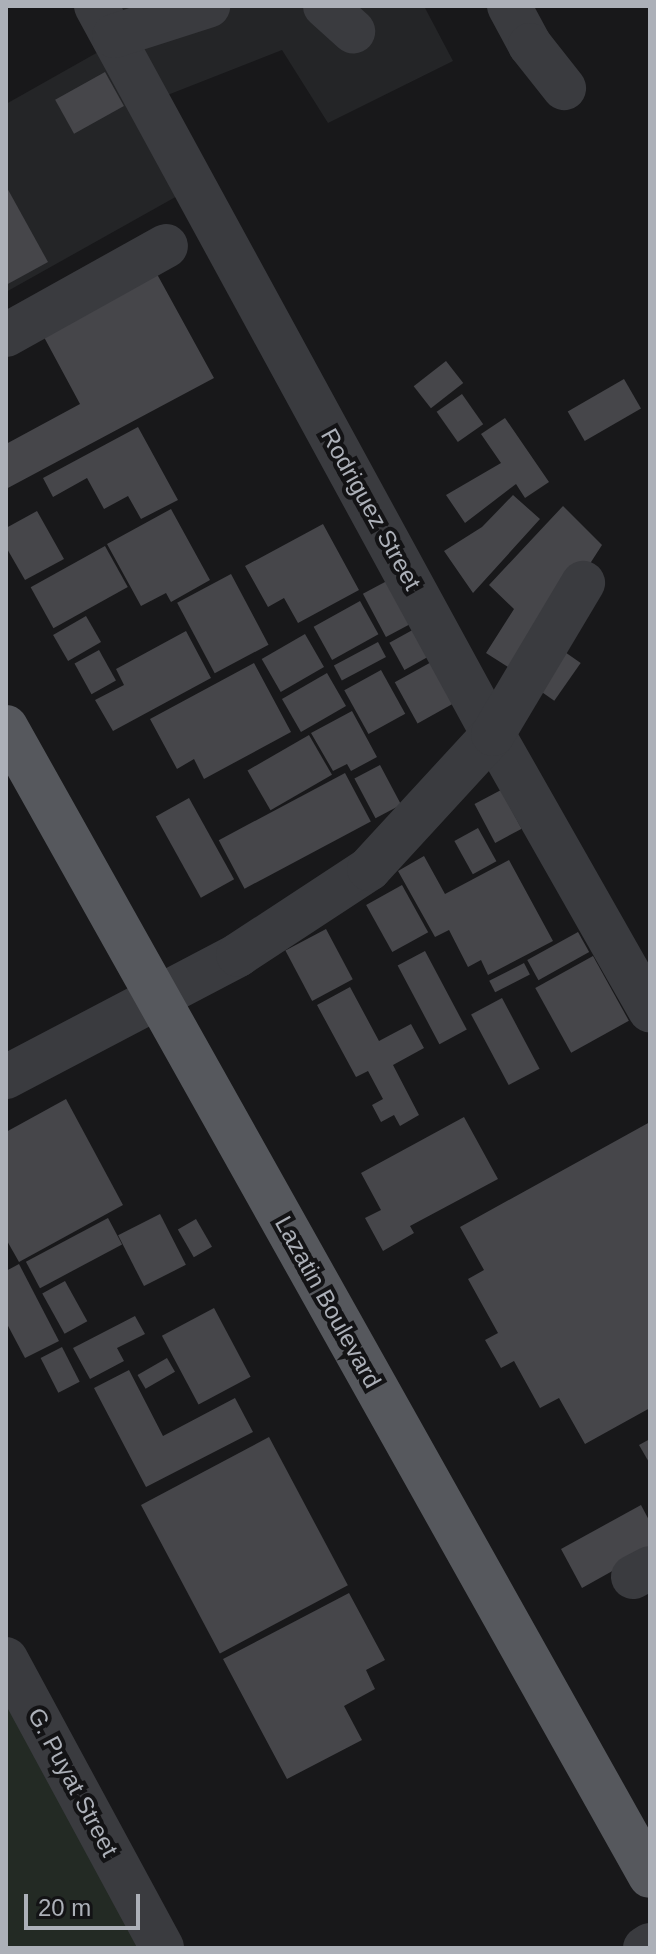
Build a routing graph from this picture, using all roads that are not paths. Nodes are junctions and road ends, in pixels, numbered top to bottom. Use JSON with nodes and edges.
{"nodes":[{"id":1,"x":208,"y":6,"type":"edge"},
{"id":2,"x":509,"y":6,"type":"edge"},
{"id":3,"x":105,"y":21,"type":"edge"},
{"id":4,"x":564,"y":88,"type":"dead end"},
{"id":5,"x":166,"y":246,"type":"dead end"},
{"id":6,"x":6,"y":335,"type":"edge"},
{"id":7,"x":583,"y":583,"type":"dead end"},
{"id":8,"x":6,"y":727,"type":"edge"},
{"id":9,"x":493,"y":734,"type":"junction"},
{"id":10,"x":158,"y":998,"type":"junction"},
{"id":11,"x":650,"y":1010,"type":"edge"},
{"id":12,"x":6,"y":1077,"type":"edge"},
{"id":13,"x":6,"y":1659,"type":"edge"},
{"id":14,"x":650,"y":1876,"type":"edge"},
{"id":15,"x":162,"y":1948,"type":"edge"}],
"edges":[{"from":1,"to":3,"type":"street"},
{"from":2,"to":4,"type":"street"},
{"from":3,"to":9,"type":"street","name":"Rodriguez Street"},
{"from":5,"to":6,"type":"street"},
{"from":7,"to":9,"type":"street"},
{"from":8,"to":10,"type":"main road","name":"Lazatin Boulevard"},
{"from":9,"to":10,"type":"street"},
{"from":9,"to":11,"type":"street","name":"Rodriguez Street"},
{"from":10,"to":12,"type":"street"},
{"from":10,"to":14,"type":"main road","name":"Lazatin Boulevard"},
{"from":13,"to":15,"type":"street","name":"G. Puyat Street"}]}
